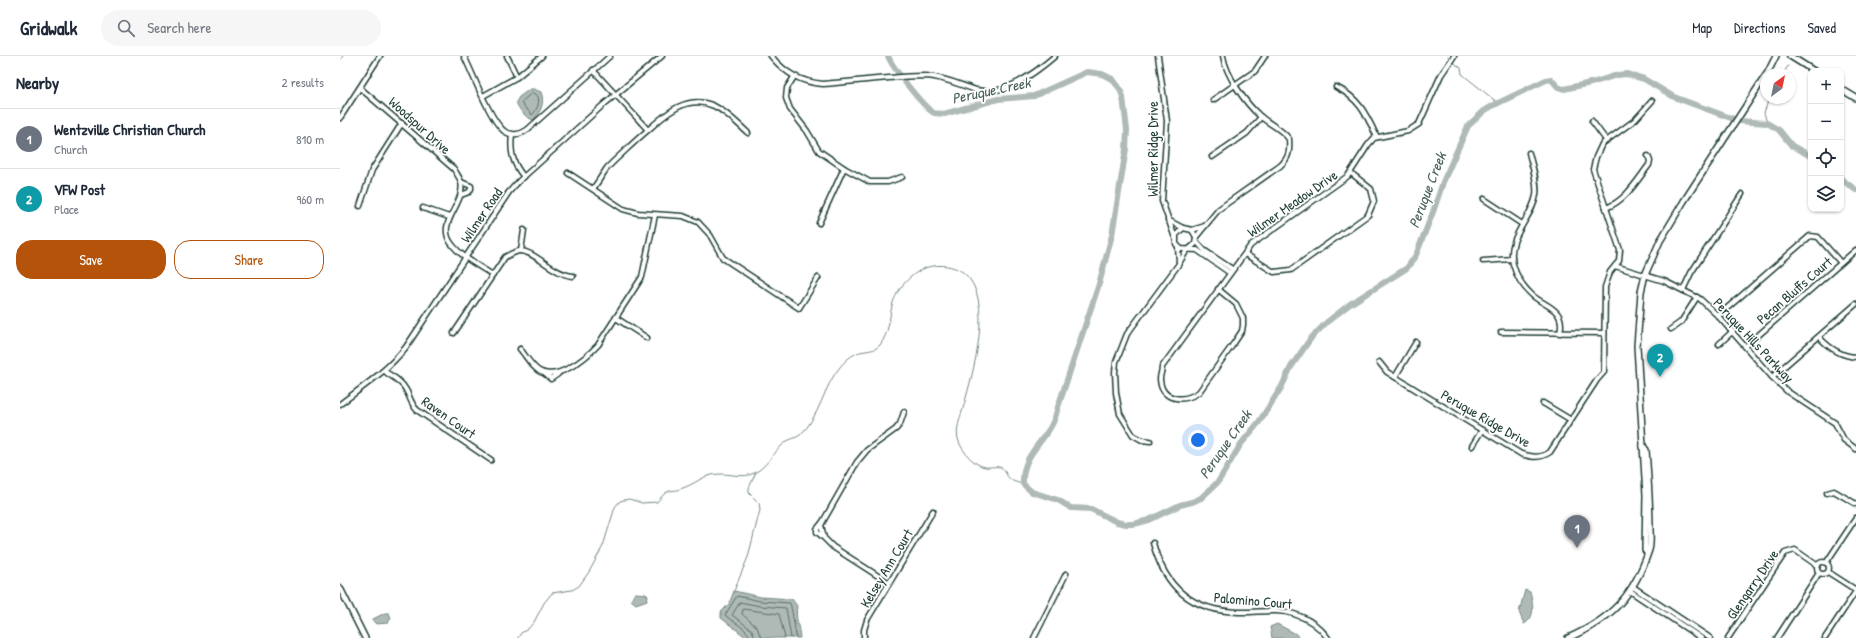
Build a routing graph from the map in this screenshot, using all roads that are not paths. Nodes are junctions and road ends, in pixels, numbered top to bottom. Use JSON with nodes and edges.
{"nodes":[{"id":1,"x":380,"y":56,"type":"edge"},
{"id":2,"x":464,"y":56,"type":"edge"},
{"id":3,"x":507,"y":56,"type":"edge"},
{"id":4,"x":542,"y":56,"type":"edge"},
{"id":5,"x":610,"y":56,"type":"edge"},
{"id":6,"x":662,"y":56,"type":"edge"},
{"id":7,"x":771,"y":56,"type":"edge"},
{"id":8,"x":1055,"y":56,"type":"edge"},
{"id":9,"x":1158,"y":56,"type":"edge"},
{"id":10,"x":1223,"y":56,"type":"edge"},
{"id":11,"x":1265,"y":56,"type":"edge"},
{"id":12,"x":1454,"y":56,"type":"edge"},
{"id":13,"x":1776,"y":56,"type":"edge"},
{"id":14,"x":1790,"y":56,"type":"edge"},
{"id":15,"x":1770,"y":68,"type":"edge"},
{"id":16,"x":1809,"y":68,"type":"edge"},
{"id":17,"x":593,"y":70,"type":"junction"},
{"id":18,"x":517,"y":77,"type":"junction"},
{"id":19,"x":794,"y":77,"type":"junction"},
{"id":20,"x":1235,"y":85,"type":"junction"},
{"id":21,"x":1760,"y":85,"type":"edge"},
{"id":22,"x":1336,"y":87,"type":"dead end"},
{"id":23,"x":360,"y":88,"type":"junction"},
{"id":24,"x":1844,"y":91,"type":"edge"},
{"id":25,"x":615,"y":95,"type":"junction"},
{"id":26,"x":483,"y":96,"type":"junction"},
{"id":27,"x":1856,"y":98,"type":"edge"},
{"id":28,"x":1213,"y":100,"type":"dead end"},
{"id":29,"x":1652,"y":100,"type":"dead end"},
{"id":30,"x":1261,"y":117,"type":"junction"},
{"id":31,"x":340,"y":118,"type":"edge"},
{"id":32,"x":1592,"y":121,"type":"dead end"},
{"id":33,"x":402,"y":123,"type":"junction"},
{"id":34,"x":648,"y":130,"type":"junction"},
{"id":35,"x":748,"y":133,"type":"dead end"},
{"id":36,"x":512,"y":134,"type":"junction"},
{"id":37,"x":1377,"y":137,"type":"junction"},
{"id":38,"x":1606,"y":140,"type":"junction"},
{"id":39,"x":1529,"y":153,"type":"dead end"},
{"id":40,"x":1648,"y":156,"type":"dead end"},
{"id":41,"x":1212,"y":157,"type":"dead end"},
{"id":42,"x":844,"y":168,"type":"junction"},
{"id":43,"x":568,"y":173,"type":"dead end"},
{"id":44,"x":1351,"y":173,"type":"junction"},
{"id":45,"x":524,"y":176,"type":"junction"},
{"id":46,"x":902,"y":176,"type":"dead end"},
{"id":47,"x":461,"y":182,"type":"junction"},
{"id":48,"x":593,"y":189,"type":"junction"},
{"id":49,"x":1742,"y":194,"type":"dead end"},
{"id":50,"x":461,"y":195,"type":"junction"},
{"id":51,"x":1484,"y":199,"type":"dead end"},
{"id":52,"x":360,"y":206,"type":"dead end"},
{"id":53,"x":423,"y":208,"type":"dead end"},
{"id":54,"x":1606,"y":208,"type":"junction"},
{"id":55,"x":655,"y":215,"type":"junction"},
{"id":56,"x":449,"y":217,"type":"junction"},
{"id":57,"x":1167,"y":219,"type":"junction"},
{"id":58,"x":819,"y":223,"type":"dead end"},
{"id":59,"x":1522,"y":224,"type":"junction"},
{"id":60,"x":1205,"y":226,"type":"junction"},
{"id":61,"x":1184,"y":228,"type":"junction"},
{"id":62,"x":524,"y":230,"type":"dead end"},
{"id":63,"x":1192,"y":230,"type":"junction"},
{"id":64,"x":1175,"y":238,"type":"junction"},
{"id":65,"x":1196,"y":239,"type":"junction"},
{"id":66,"x":1178,"y":247,"type":"junction"},
{"id":67,"x":1188,"y":250,"type":"junction"},
{"id":68,"x":1856,"y":250,"type":"edge"},
{"id":69,"x":521,"y":251,"type":"junction"},
{"id":70,"x":1245,"y":254,"type":"junction"},
{"id":71,"x":466,"y":257,"type":"junction"},
{"id":72,"x":1512,"y":259,"type":"junction"},
{"id":73,"x":1483,"y":262,"type":"dead end"},
{"id":74,"x":1841,"y":263,"type":"junction"},
{"id":75,"x":1178,"y":265,"type":"junction"},
{"id":76,"x":1616,"y":266,"type":"junction"},
{"id":77,"x":1231,"y":271,"type":"junction"},
{"id":78,"x":493,"y":275,"type":"junction"},
{"id":79,"x":1645,"y":275,"type":"junction"},
{"id":80,"x":573,"y":276,"type":"dead end"},
{"id":81,"x":818,"y":278,"type":"dead end"},
{"id":82,"x":1218,"y":289,"type":"junction"},
{"id":83,"x":1684,"y":290,"type":"junction"},
{"id":84,"x":1697,"y":297,"type":"junction"},
{"id":85,"x":1856,"y":304,"type":"edge"},
{"id":86,"x":1718,"y":316,"type":"junction"},
{"id":87,"x":616,"y":318,"type":"junction"},
{"id":88,"x":1671,"y":329,"type":"dead end"},
{"id":89,"x":1733,"y":331,"type":"junction"},
{"id":90,"x":1501,"y":332,"type":"dead end"},
{"id":91,"x":454,"y":333,"type":"dead end"},
{"id":92,"x":1560,"y":333,"type":"junction"},
{"id":93,"x":1604,"y":333,"type":"junction"},
{"id":94,"x":1819,"y":336,"type":"junction"},
{"id":95,"x":647,"y":338,"type":"dead end"},
{"id":96,"x":1416,"y":342,"type":"dead end"},
{"id":97,"x":1719,"y":344,"type":"dead end"},
{"id":98,"x":1746,"y":346,"type":"junction"},
{"id":99,"x":520,"y":349,"type":"dead end"},
{"id":100,"x":1856,"y":357,"type":"edge"},
{"id":101,"x":1379,"y":362,"type":"dead end"},
{"id":102,"x":384,"y":371,"type":"junction"},
{"id":103,"x":1395,"y":376,"type":"junction"},
{"id":104,"x":1772,"y":377,"type":"junction"},
{"id":105,"x":1543,"y":403,"type":"dead end"},
{"id":106,"x":340,"y":404,"type":"edge"},
{"id":107,"x":904,"y":412,"type":"dead end"},
{"id":108,"x":1571,"y":420,"type":"junction"},
{"id":109,"x":1482,"y":430,"type":"junction"},
{"id":110,"x":1150,"y":441,"type":"dead end"},
{"id":111,"x":1472,"y":446,"type":"dead end"},
{"id":112,"x":1856,"y":448,"type":"edge"},
{"id":113,"x":491,"y":460,"type":"dead end"},
{"id":114,"x":1827,"y":493,"type":"dead end"},
{"id":115,"x":1856,"y":504,"type":"edge"},
{"id":116,"x":933,"y":511,"type":"dead end"},
{"id":117,"x":1856,"y":518,"type":"edge"},
{"id":118,"x":1153,"y":543,"type":"dead end"},
{"id":119,"x":1826,"y":563,"type":"junction"},
{"id":120,"x":1818,"y":566,"type":"junction"},
{"id":121,"x":1828,"y":572,"type":"junction"},
{"id":122,"x":1820,"y":573,"type":"junction"},
{"id":123,"x":1066,"y":574,"type":"dead end"},
{"id":124,"x":889,"y":584,"type":"junction"},
{"id":125,"x":340,"y":588,"type":"edge"},
{"id":126,"x":1632,"y":589,"type":"junction"},
{"id":127,"x":1856,"y":590,"type":"edge"},
{"id":128,"x":365,"y":638,"type":"edge"},
{"id":129,"x":864,"y":638,"type":"edge"},
{"id":130,"x":1034,"y":638,"type":"edge"},
{"id":131,"x":1328,"y":638,"type":"edge"},
{"id":132,"x":1568,"y":638,"type":"edge"},
{"id":133,"x":1701,"y":638,"type":"edge"},
{"id":134,"x":1710,"y":638,"type":"edge"},
{"id":135,"x":1729,"y":638,"type":"edge"},
{"id":136,"x":1777,"y":638,"type":"edge"},
{"id":137,"x":1825,"y":638,"type":"edge"}],
"edges":[{"from":1,"to":23,"type":"street"},
{"from":2,"to":26,"type":"street"},
{"from":3,"to":18,"type":"street"},
{"from":4,"to":18,"type":"street"},
{"from":5,"to":17,"type":"street"},
{"from":6,"to":25,"type":"street","name":"Wilmer Road"},
{"from":7,"to":19,"type":"street"},
{"from":8,"to":19,"type":"street"},
{"from":9,"to":57,"type":"street","name":"Wilmer Ridge Drive"},
{"from":10,"to":20,"type":"street"},
{"from":11,"to":20,"type":"street"},
{"from":12,"to":37,"type":"street"},
{"from":13,"to":15,"type":"main road"},
{"from":14,"to":16,"type":"main road"},
{"from":17,"to":25,"type":"street"},
{"from":17,"to":36,"type":"street"},
{"from":18,"to":26,"type":"street"},
{"from":19,"to":42,"type":"street"},
{"from":20,"to":28,"type":"street"},
{"from":20,"to":30,"type":"street"},
{"from":21,"to":79,"type":"main road"},
{"from":22,"to":37,"type":"street"},
{"from":23,"to":31,"type":"street"},
{"from":23,"to":33,"type":"street","name":"Woodspur Drive"},
{"from":24,"to":27,"type":"main road"},
{"from":25,"to":34,"type":"street"},
{"from":25,"to":45,"type":"street","name":"Wilmer Road"},
{"from":26,"to":36,"type":"street"},
{"from":29,"to":38,"type":"street","name":"Peruque Ridge Drive"},
{"from":30,"to":41,"type":"street"},
{"from":30,"to":60,"type":"street"},
{"from":32,"to":38,"type":"street"},
{"from":33,"to":47,"type":"street","name":"Woodspur Drive"},
{"from":33,"to":52,"type":"street"},
{"from":34,"to":35,"type":"street"},
{"from":34,"to":48,"type":"street"},
{"from":36,"to":45,"type":"street"},
{"from":37,"to":44,"type":"street","name":"Wilmer Meadow Drive"},
{"from":38,"to":54,"type":"street","name":"Peruque Ridge Drive"},
{"from":39,"to":59,"type":"street"},
{"from":40,"to":54,"type":"street"},
{"from":42,"to":46,"type":"street"},
{"from":42,"to":58,"type":"street"},
{"from":43,"to":48,"type":"street"},
{"from":44,"to":70,"type":"street","name":"Wilmer Meadow Drive"},
{"from":44,"to":70,"type":"street"},
{"from":45,"to":71,"type":"street","name":"Wilmer Road"},
{"from":47,"to":50,"type":"street","name":"Woodspur Drive"},
{"from":47,"to":50,"type":"street","name":"Woodspur Drive"},
{"from":48,"to":55,"type":"street"},
{"from":49,"to":83,"type":"street"},
{"from":50,"to":56,"type":"street","name":"Woodspur Drive"},
{"from":51,"to":59,"type":"street"},
{"from":53,"to":56,"type":"street"},
{"from":54,"to":76,"type":"street","name":"Peruque Ridge Drive"},
{"from":55,"to":81,"type":"street"},
{"from":55,"to":87,"type":"street"},
{"from":56,"to":71,"type":"street"},
{"from":57,"to":61,"type":"street"},
{"from":57,"to":64,"type":"street","name":"Wilmer Ridge Drive"},
{"from":59,"to":72,"type":"street"},
{"from":60,"to":63,"type":"street"},
{"from":60,"to":65,"type":"street"},
{"from":61,"to":63,"type":"street"},
{"from":61,"to":64,"type":"street"},
{"from":62,"to":69,"type":"street"},
{"from":63,"to":65,"type":"street"},
{"from":64,"to":66,"type":"street"},
{"from":65,"to":67,"type":"street"},
{"from":65,"to":77,"type":"street"},
{"from":66,"to":67,"type":"street"},
{"from":66,"to":75,"type":"street"},
{"from":67,"to":75,"type":"street"},
{"from":67,"to":77,"type":"street"},
{"from":68,"to":74,"type":"street","name":"Pecan Bluffs Court"},
{"from":69,"to":78,"type":"street"},
{"from":69,"to":80,"type":"street"},
{"from":70,"to":77,"type":"street","name":"Wilmer Meadow Drive"},
{"from":71,"to":78,"type":"street"},
{"from":71,"to":102,"type":"street","name":"Wilmer Road"},
{"from":72,"to":73,"type":"street"},
{"from":72,"to":92,"type":"street"},
{"from":74,"to":86,"type":"street"},
{"from":74,"to":98,"type":"street","name":"Pecan Bluffs Court"},
{"from":75,"to":110,"type":"street"},
{"from":76,"to":79,"type":"street","name":"Peruque Hills Parkway"},
{"from":76,"to":93,"type":"street","name":"Peruque Ridge Drive"},
{"from":77,"to":82,"type":"street","name":"Wilmer Meadow Drive"},
{"from":78,"to":91,"type":"street"},
{"from":79,"to":83,"type":"street","name":"Peruque Hills Parkway"},
{"from":79,"to":126,"type":"main road"},
{"from":82,"to":82,"type":"street","name":"Wilmer Meadow Drive"},
{"from":83,"to":84,"type":"street","name":"Peruque Hills Parkway"},
{"from":84,"to":86,"type":"street","name":"Peruque Hills Parkway"},
{"from":84,"to":88,"type":"street"},
{"from":85,"to":94,"type":"street"},
{"from":86,"to":89,"type":"street","name":"Peruque Hills Parkway"},
{"from":87,"to":95,"type":"street"},
{"from":87,"to":99,"type":"street"},
{"from":89,"to":97,"type":"street"},
{"from":89,"to":98,"type":"street","name":"Peruque Hills Parkway"},
{"from":90,"to":92,"type":"street"},
{"from":92,"to":93,"type":"street"},
{"from":93,"to":108,"type":"street","name":"Peruque Ridge Drive"},
{"from":94,"to":100,"type":"street"},
{"from":94,"to":104,"type":"street"},
{"from":96,"to":103,"type":"street"},
{"from":98,"to":104,"type":"street","name":"Peruque Hills Parkway"},
{"from":101,"to":103,"type":"street","name":"Peruque Ridge Drive"},
{"from":102,"to":106,"type":"street","name":"Wilmer Road"},
{"from":102,"to":113,"type":"street","name":"Raven Court"},
{"from":103,"to":109,"type":"street","name":"Peruque Ridge Drive"},
{"from":104,"to":112,"type":"street","name":"Peruque Hills Parkway"},
{"from":105,"to":108,"type":"street"},
{"from":107,"to":124,"type":"street"},
{"from":108,"to":109,"type":"street","name":"Peruque Ridge Drive"},
{"from":109,"to":111,"type":"street"},
{"from":114,"to":115,"type":"street"},
{"from":116,"to":124,"type":"street","name":"Kelsey Ann Court"},
{"from":117,"to":119,"type":"street"},
{"from":118,"to":131,"type":"street","name":"Palomino Court"},
{"from":119,"to":120,"type":"street"},
{"from":119,"to":121,"type":"street"},
{"from":120,"to":122,"type":"street"},
{"from":120,"to":135,"type":"street","name":"Glengarry Drive"},
{"from":121,"to":122,"type":"street"},
{"from":121,"to":127,"type":"street"},
{"from":122,"to":136,"type":"street"},
{"from":123,"to":130,"type":"street"},
{"from":124,"to":129,"type":"street","name":"Kelsey Ann Court"},
{"from":125,"to":128,"type":"main road"},
{"from":126,"to":132,"type":"main road"},
{"from":126,"to":133,"type":"street"},
{"from":126,"to":134,"type":"street"},
{"from":127,"to":137,"type":"street"}]}
